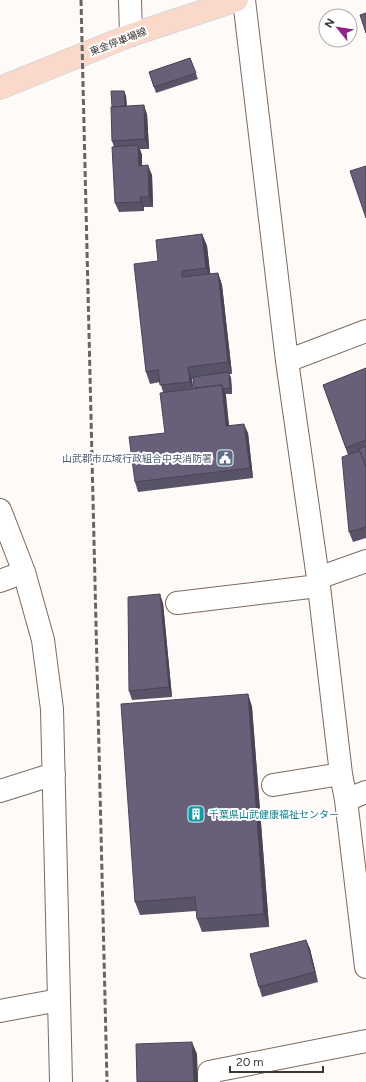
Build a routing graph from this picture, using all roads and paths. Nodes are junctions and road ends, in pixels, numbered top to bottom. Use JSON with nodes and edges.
{"nodes":[{"id":1,"x":130,"y":0,"type":"edge"},
{"id":2,"x":237,"y":0,"type":"edge"},
{"id":3,"x":244,"y":0,"type":"edge"},
{"id":4,"x":131,"y":35,"type":"junction"},
{"id":5,"x":0,"y":88,"type":"edge"},
{"id":6,"x":366,"y":331,"type":"edge"},
{"id":7,"x":287,"y":361,"type":"junction"},
{"id":8,"x":0,"y":510,"type":"edge"},
{"id":9,"x":366,"y":561,"type":"edge"},
{"id":10,"x":24,"y":572,"type":"junction"},
{"id":11,"x":0,"y":581,"type":"edge"},
{"id":12,"x":318,"y":582,"type":"junction"},
{"id":13,"x":177,"y":603,"type":"dead end"},
{"id":14,"x":54,"y":774,"type":"junction"},
{"id":15,"x":340,"y":774,"type":"junction"},
{"id":16,"x":273,"y":785,"type":"dead end"},
{"id":17,"x":0,"y":792,"type":"edge"},
{"id":18,"x":366,"y":792,"type":"edge"},
{"id":19,"x":346,"y":800,"type":"junction"},
{"id":20,"x":366,"y":967,"type":"edge"},
{"id":21,"x":59,"y":1000,"type":"junction"},
{"id":22,"x":0,"y":1011,"type":"edge"},
{"id":23,"x":366,"y":1042,"type":"edge"},
{"id":24,"x":61,"y":1082,"type":"edge"},
{"id":25,"x":209,"y":1082,"type":"edge"}],
"edges":[{"from":1,"to":4,"type":"street"},
{"from":2,"to":4,"type":"main road","name":"東金停車場線"},
{"from":3,"to":7,"type":"street"},
{"from":4,"to":5,"type":"main road","name":"東金停車場線"},
{"from":6,"to":7,"type":"street"},
{"from":7,"to":12,"type":"street"},
{"from":8,"to":10,"type":"street"},
{"from":9,"to":12,"type":"street"},
{"from":10,"to":11,"type":"street"},
{"from":10,"to":14,"type":"street"},
{"from":12,"to":13,"type":"street"},
{"from":12,"to":15,"type":"street"},
{"from":14,"to":17,"type":"street"},
{"from":14,"to":21,"type":"street"},
{"from":15,"to":16,"type":"street"},
{"from":15,"to":19,"type":"street"},
{"from":18,"to":19,"type":"street"},
{"from":19,"to":20,"type":"street"},
{"from":21,"to":22,"type":"street"},
{"from":21,"to":24,"type":"street"},
{"from":23,"to":25,"type":"street"}]}
